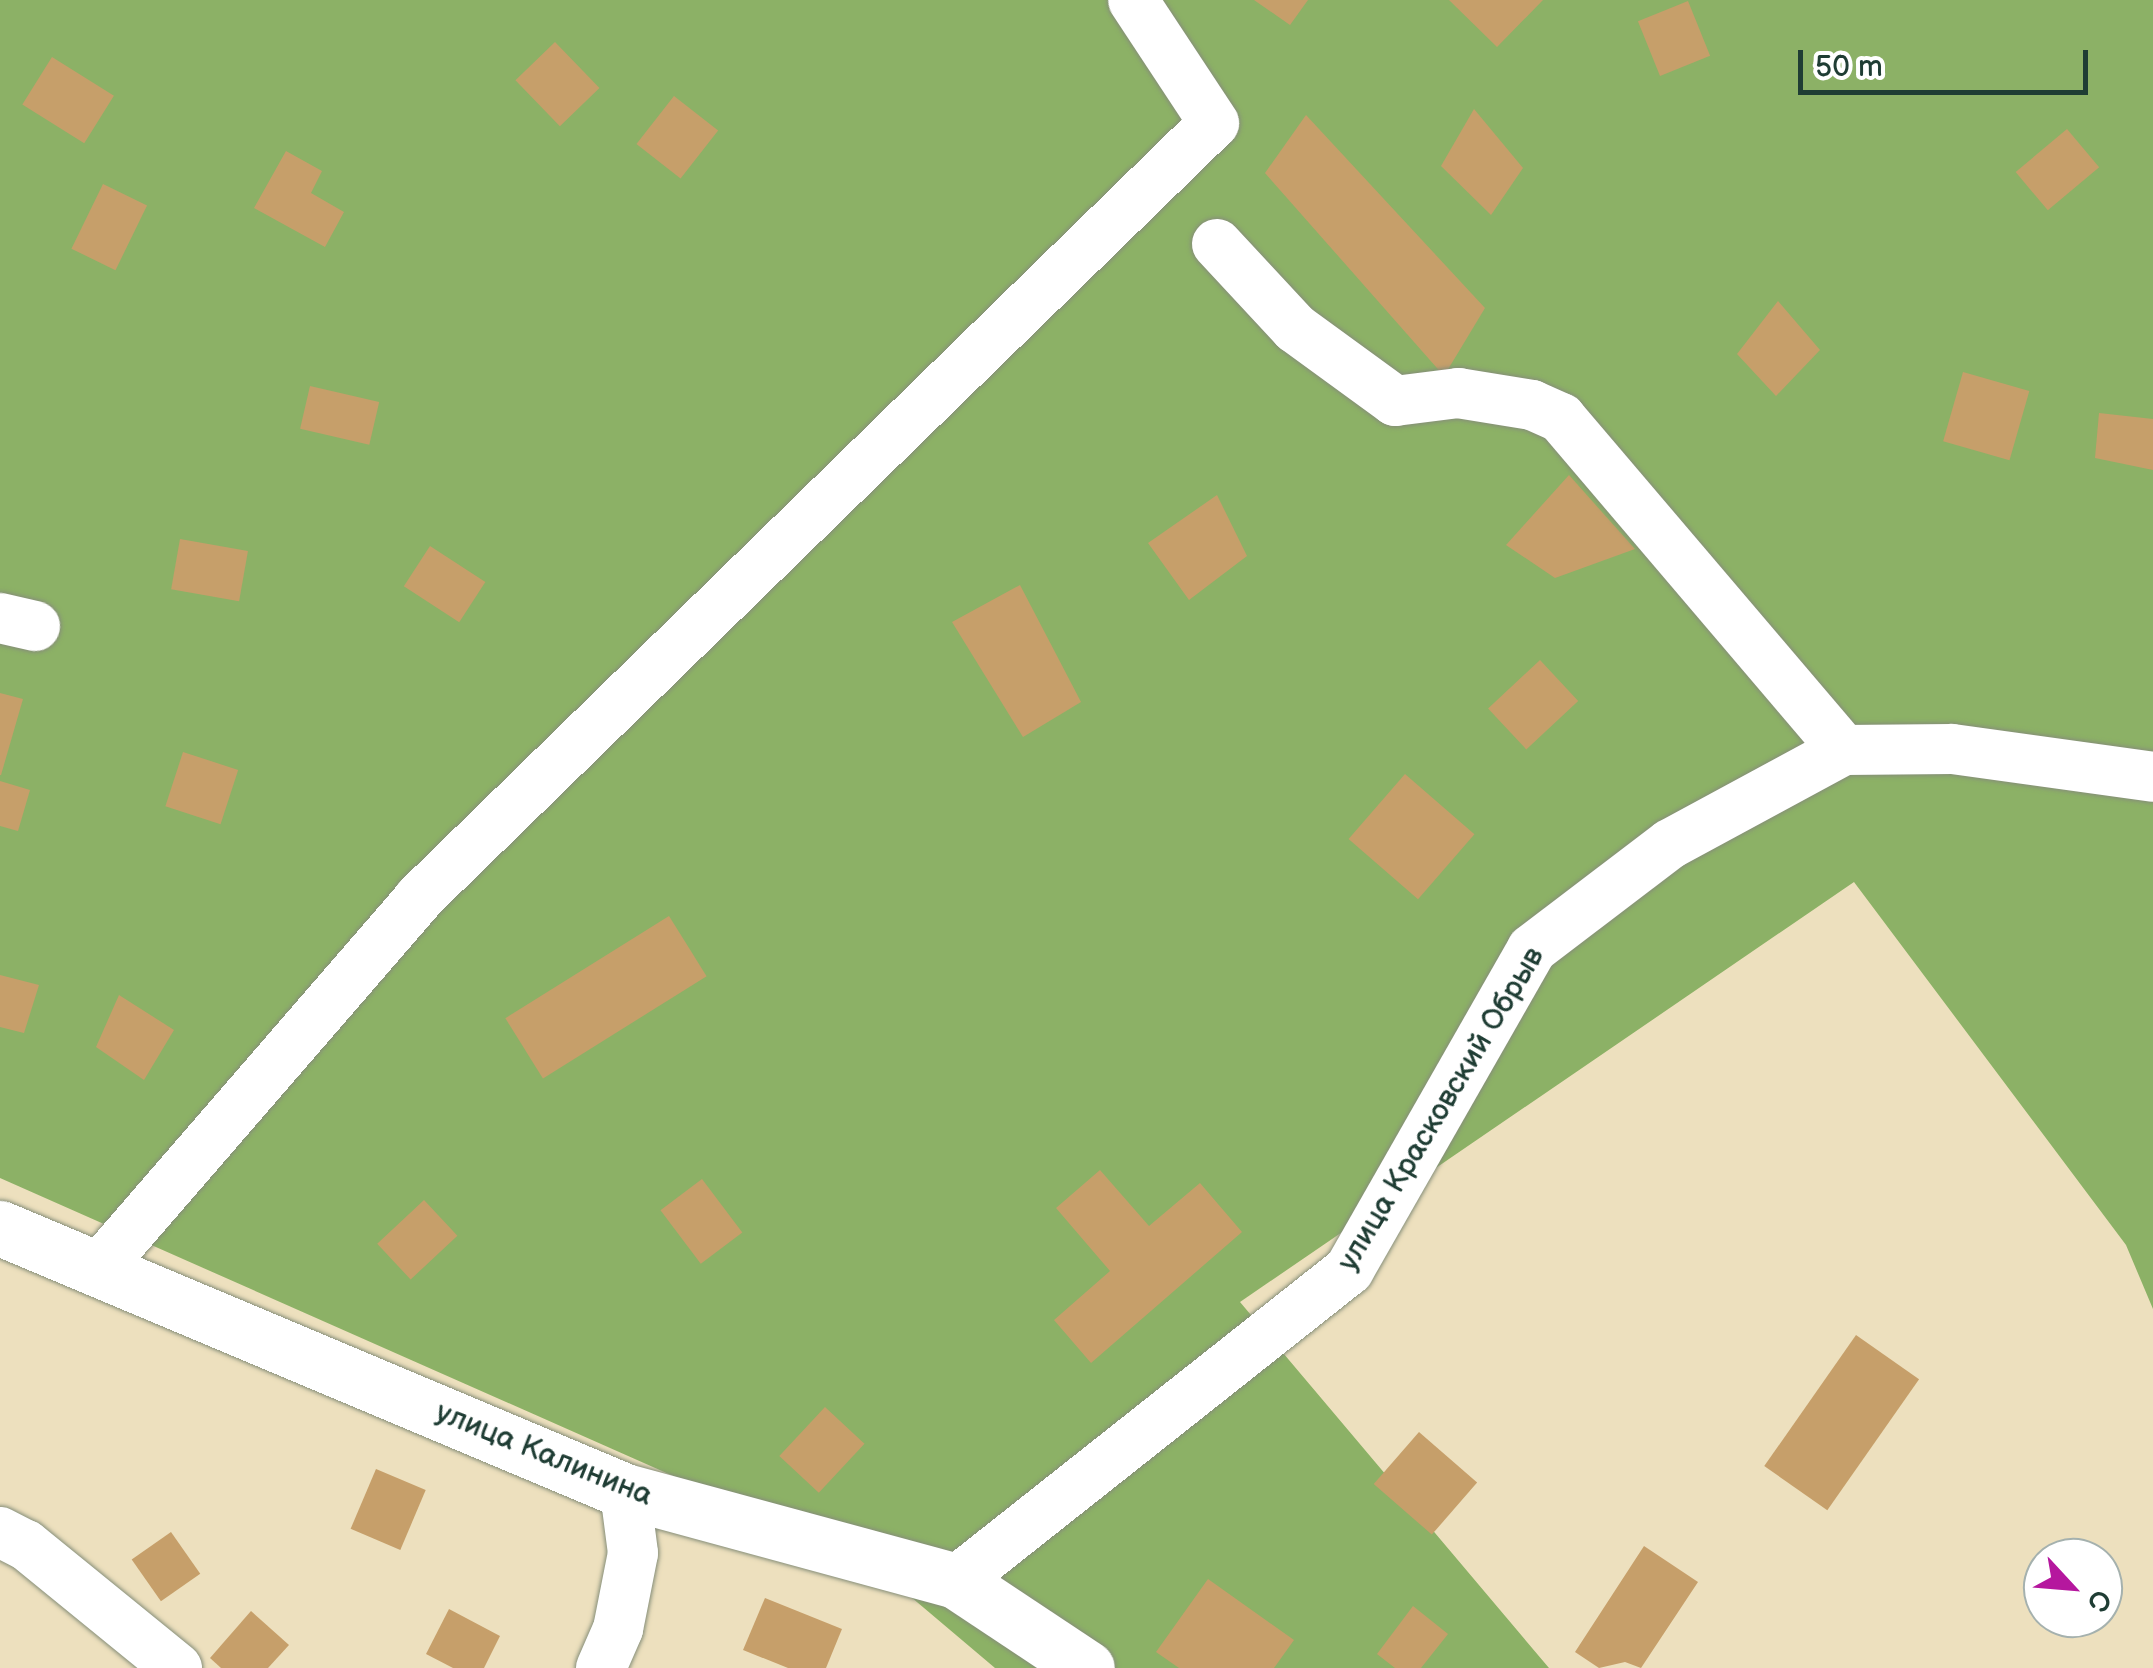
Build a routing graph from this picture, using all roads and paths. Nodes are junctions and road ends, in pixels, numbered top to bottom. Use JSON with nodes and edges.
{"nodes":[{"id":1,"x":1133,"y":0,"type":"edge"},
{"id":2,"x":1217,"y":244,"type":"dead end"},
{"id":3,"x":1844,"y":750,"type":"junction"},
{"id":4,"x":2153,"y":776,"type":"edge"},
{"id":5,"x":0,"y":1228,"type":"edge"},
{"id":6,"x":99,"y":1268,"type":"junction"},
{"id":7,"x":625,"y":1491,"type":"junction"},
{"id":8,"x":0,"y":1532,"type":"edge"},
{"id":9,"x":956,"y":1580,"type":"junction"},
{"id":10,"x":177,"y":1668,"type":"edge"},
{"id":11,"x":601,"y":1668,"type":"edge"},
{"id":12,"x":1086,"y":1668,"type":"edge"}],
"edges":[{"from":1,"to":6,"type":"street"},
{"from":2,"to":3,"type":"street"},
{"from":3,"to":4,"type":"street","name":"улица Красковский Обрыв"},
{"from":3,"to":9,"type":"street","name":"улица Красковский Обрыв"},
{"from":5,"to":6,"type":"main road","name":"улица Калинина"},
{"from":6,"to":7,"type":"main road","name":"улица Калинина"},
{"from":7,"to":9,"type":"main road","name":"улица Калинина"},
{"from":7,"to":11,"type":"street"},
{"from":8,"to":10,"type":"street"},
{"from":9,"to":12,"type":"main road","name":"улица Калинина"}]}
